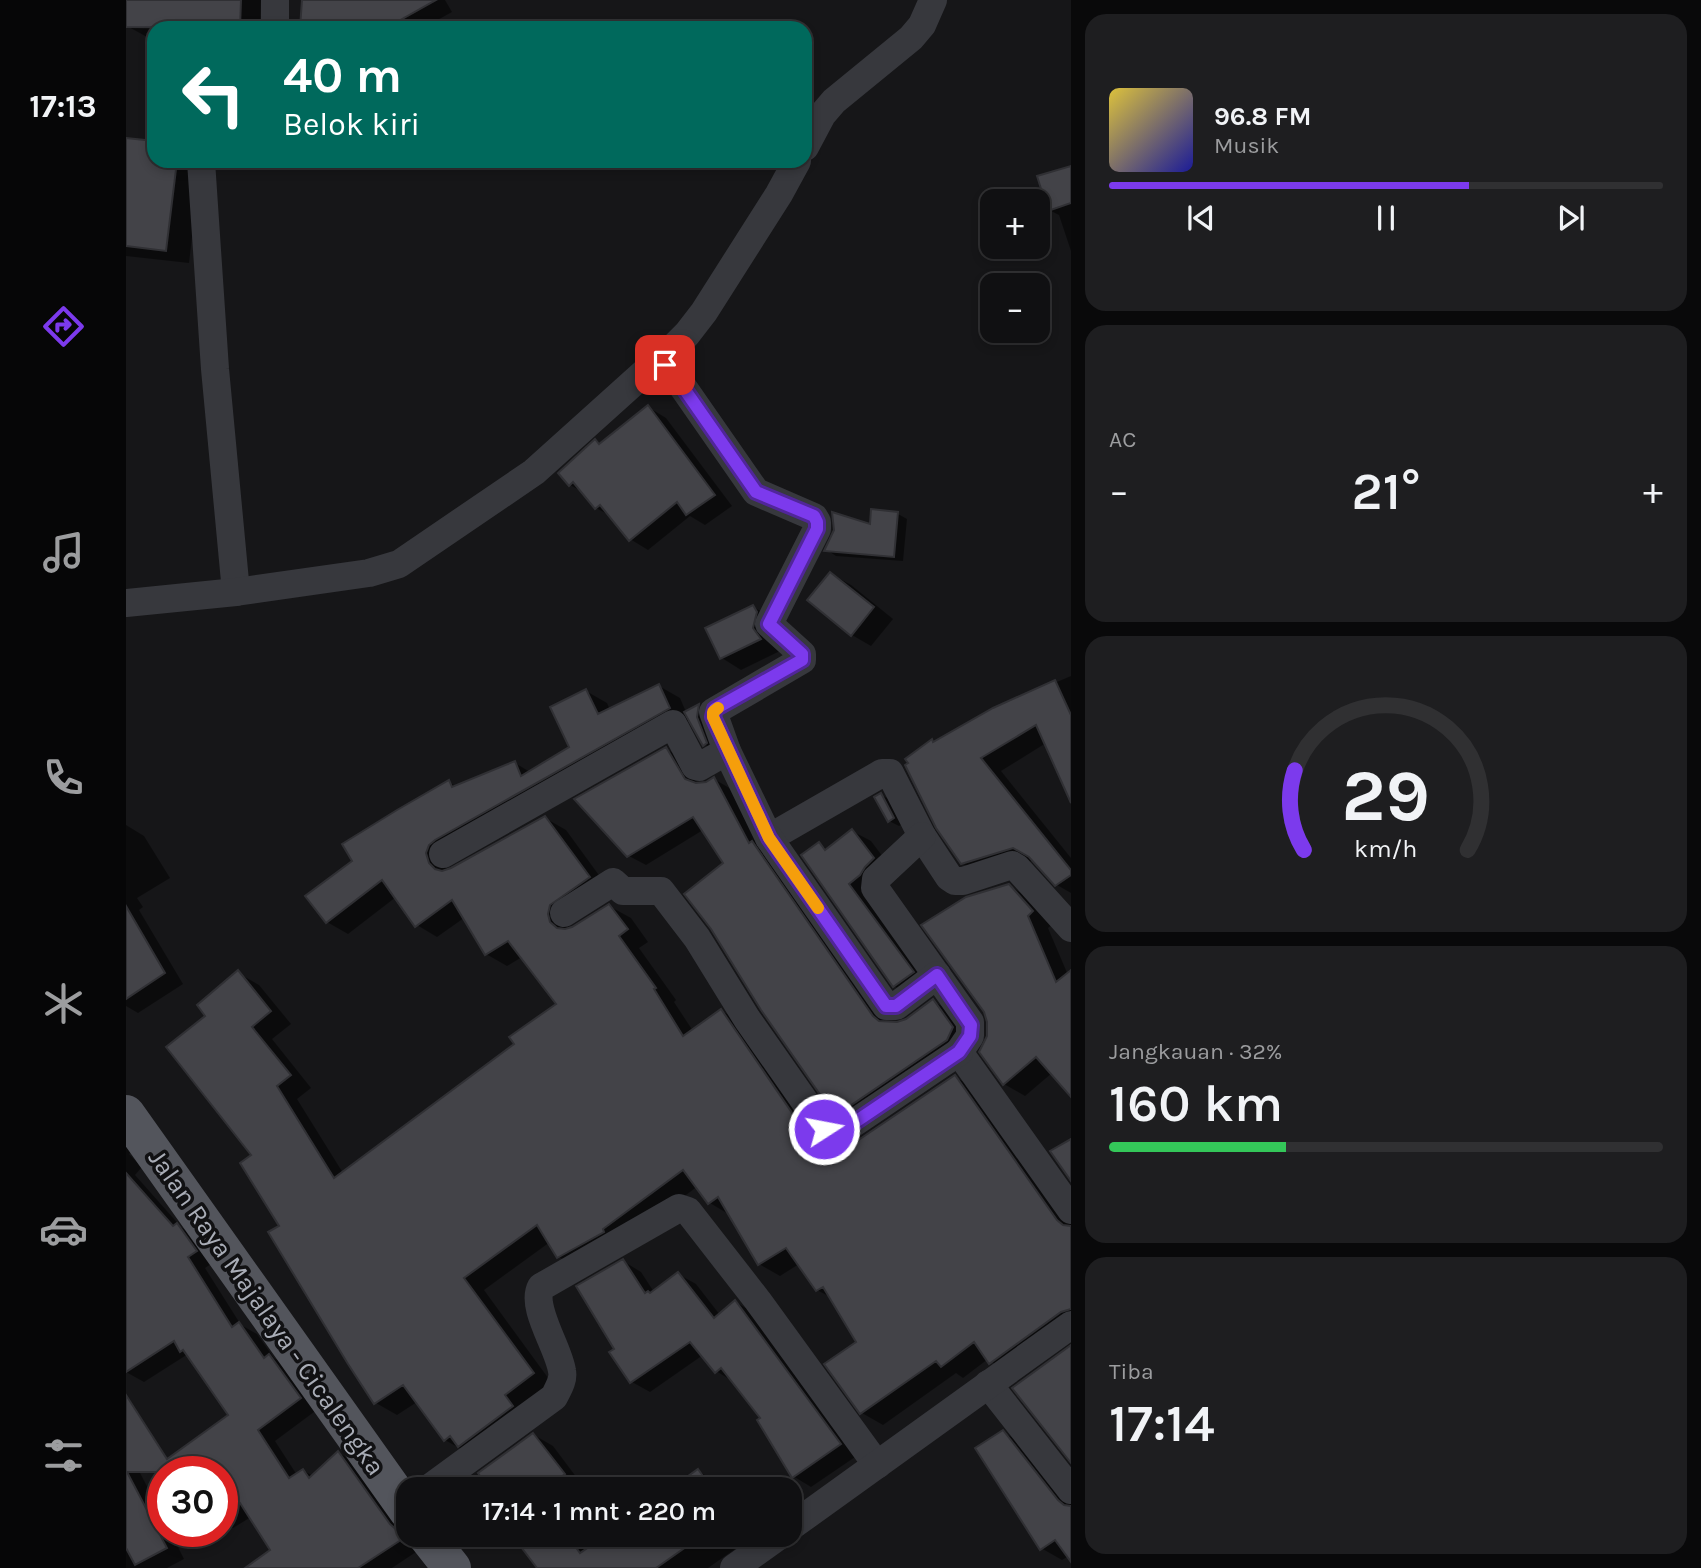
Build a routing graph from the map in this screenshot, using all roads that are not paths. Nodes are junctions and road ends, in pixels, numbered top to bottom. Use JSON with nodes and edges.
{"nodes":[{"id":1,"x":275,"y":0,"type":"edge"},
{"id":2,"x":933,"y":0,"type":"edge"},
{"id":3,"x":275,"y":21,"type":"edge"},
{"id":4,"x":812,"y":135,"type":"edge"},
{"id":5,"x":201,"y":168,"type":"edge"},
{"id":6,"x":793,"y":168,"type":"edge"},
{"id":7,"x":658,"y":363,"type":"junction"},
{"id":8,"x":236,"y":592,"type":"junction"},
{"id":9,"x":126,"y":603,"type":"edge"},
{"id":10,"x":727,"y":751,"type":"junction"},
{"id":11,"x":922,"y":836,"type":"junction"},
{"id":12,"x":769,"y":838,"type":"junction"},
{"id":13,"x":443,"y":854,"type":"dead end"},
{"id":14,"x":564,"y":913,"type":"dead end"},
{"id":15,"x":1071,"y":928,"type":"edge"},
{"id":16,"x":937,"y":975,"type":"junction"},
{"id":17,"x":959,"y":1052,"type":"junction"},
{"id":18,"x":126,"y":1114,"type":"edge"},
{"id":19,"x":1071,"y":1210,"type":"edge"},
{"id":20,"x":1071,"y":1325,"type":"edge"},
{"id":21,"x":988,"y":1384,"type":"junction"},
{"id":22,"x":877,"y":1465,"type":"junction"},
{"id":23,"x":454,"y":1477,"type":"edge"},
{"id":24,"x":396,"y":1483,"type":"edge"},
{"id":25,"x":1071,"y":1490,"type":"edge"},
{"id":26,"x":802,"y":1519,"type":"edge"},
{"id":27,"x":439,"y":1547,"type":"edge"},
{"id":28,"x":763,"y":1547,"type":"edge"},
{"id":29,"x":452,"y":1568,"type":"edge"},
{"id":30,"x":734,"y":1568,"type":"edge"}],
"edges":[{"from":1,"to":3,"type":"street"},
{"from":2,"to":4,"type":"street"},
{"from":5,"to":8,"type":"street"},
{"from":6,"to":7,"type":"street"},
{"from":7,"to":8,"type":"street"},
{"from":7,"to":10,"type":"street"},
{"from":8,"to":9,"type":"street"},
{"from":10,"to":12,"type":"street"},
{"from":10,"to":13,"type":"street"},
{"from":11,"to":12,"type":"street"},
{"from":11,"to":15,"type":"street"},
{"from":11,"to":16,"type":"street"},
{"from":12,"to":16,"type":"street"},
{"from":14,"to":17,"type":"street"},
{"from":16,"to":17,"type":"street"},
{"from":17,"to":19,"type":"street"},
{"from":18,"to":24,"type":"main road","name":"Jalan Raya Majalaya - Cicalengka"},
{"from":20,"to":21,"type":"street"},
{"from":21,"to":22,"type":"street"},
{"from":21,"to":25,"type":"street"},
{"from":22,"to":23,"type":"street"},
{"from":22,"to":26,"type":"street"},
{"from":27,"to":29,"type":"main road","name":"Jalan Raya Majalaya - Cicalengka"},
{"from":28,"to":30,"type":"street"}]}
